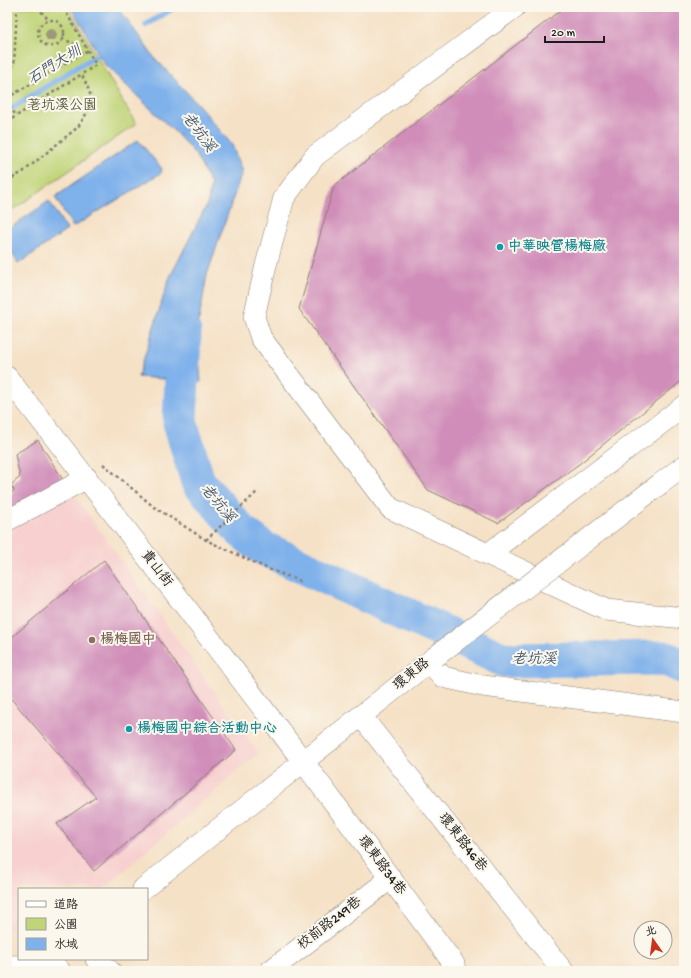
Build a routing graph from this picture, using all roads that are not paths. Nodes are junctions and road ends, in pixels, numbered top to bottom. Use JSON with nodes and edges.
{"nodes":[{"id":1,"x":515,"y":7,"type":"edge"},
{"id":2,"x":7,"y":377,"type":"edge"},
{"id":3,"x":684,"y":406,"type":"edge"},
{"id":4,"x":684,"y":466,"type":"edge"},
{"id":5,"x":84,"y":475,"type":"junction"},
{"id":6,"x":10,"y":519,"type":"dead end"},
{"id":7,"x":488,"y":554,"type":"junction"},
{"id":8,"x":684,"y":618,"type":"edge"},
{"id":9,"x":432,"y":660,"type":"junction"},
{"id":10,"x":684,"y":712,"type":"edge"},
{"id":11,"x":362,"y":716,"type":"junction"},
{"id":12,"x":303,"y":762,"type":"junction"},
{"id":13,"x":391,"y":878,"type":"junction"},
{"id":14,"x":144,"y":888,"type":"edge"},
{"id":15,"x":97,"y":960,"type":"edge"},
{"id":16,"x":7,"y":966,"type":"edge"},
{"id":17,"x":55,"y":967,"type":"edge"},
{"id":18,"x":110,"y":971,"type":"edge"},
{"id":19,"x":270,"y":971,"type":"edge"},
{"id":20,"x":456,"y":971,"type":"edge"},
{"id":21,"x":563,"y":971,"type":"edge"}],
"edges":[{"from":1,"to":7,"type":"street"},
{"from":2,"to":5,"type":"street","name":"貴山街"},
{"from":3,"to":7,"type":"street"},
{"from":4,"to":9,"type":"street","name":"環東路","bridge":true},
{"from":5,"to":6,"type":"street"},
{"from":5,"to":12,"type":"street","name":"貴山街"},
{"from":7,"to":8,"type":"street"},
{"from":9,"to":10,"type":"street"},
{"from":9,"to":11,"type":"street","name":"環東路"},
{"from":11,"to":12,"type":"street","name":"環東路"},
{"from":11,"to":21,"type":"street","name":"環東路46巷"},
{"from":12,"to":13,"type":"street","name":"環東路34巷"},
{"from":12,"to":14,"type":"street","name":"環東路"},
{"from":13,"to":19,"type":"street","name":"校前路249巷"},
{"from":13,"to":20,"type":"street","name":"環東路34巷"},
{"from":15,"to":18,"type":"street"},
{"from":16,"to":17,"type":"street"}]}
